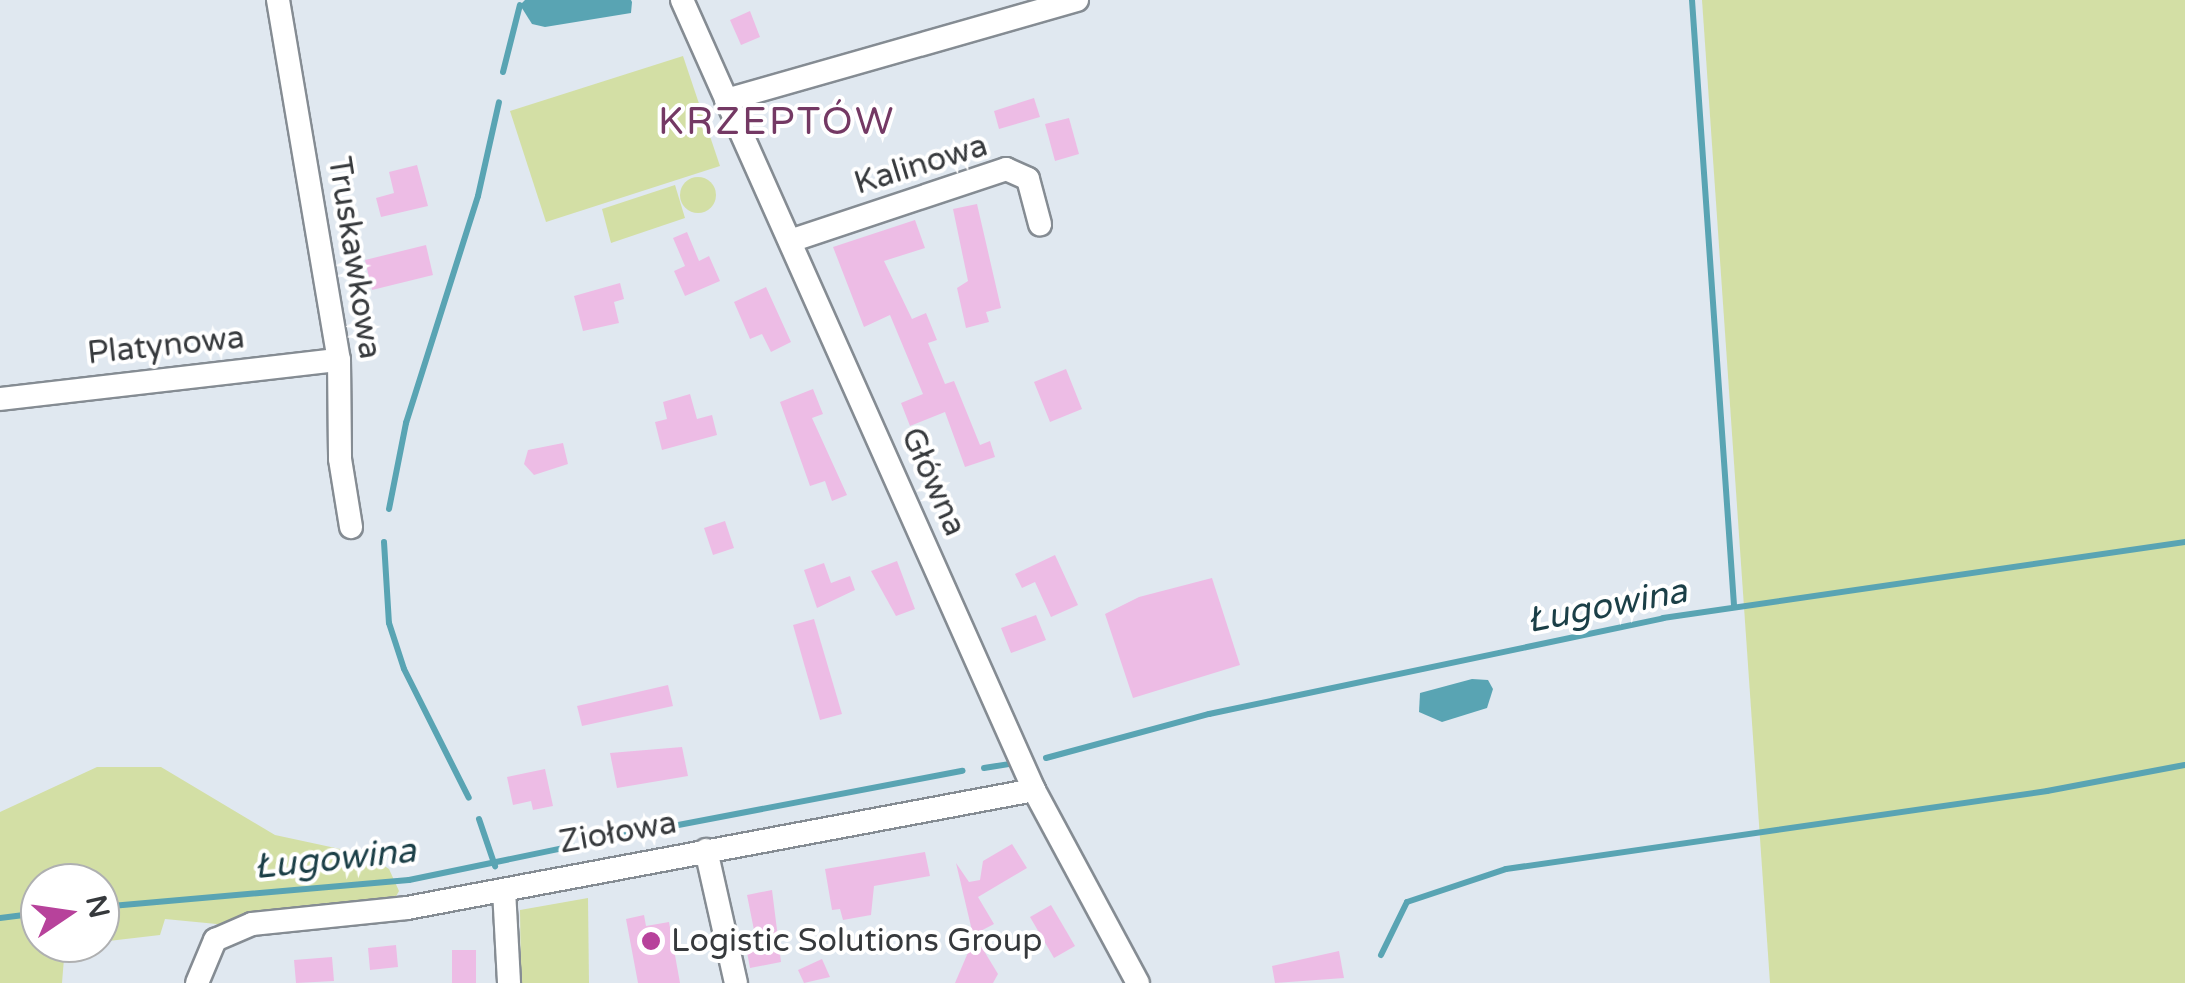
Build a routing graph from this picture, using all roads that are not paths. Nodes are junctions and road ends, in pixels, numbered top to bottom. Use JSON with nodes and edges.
{"nodes":[{"id":1,"x":278,"y":0,"type":"edge"},
{"id":2,"x":682,"y":0,"type":"edge"},
{"id":3,"x":1076,"y":0,"type":"edge"},
{"id":4,"x":726,"y":100,"type":"junction"},
{"id":5,"x":1040,"y":224,"type":"dead end"},
{"id":6,"x":790,"y":241,"type":"junction"},
{"id":7,"x":339,"y":360,"type":"junction"},
{"id":8,"x":0,"y":399,"type":"edge"},
{"id":9,"x":351,"y":528,"type":"dead end"},
{"id":10,"x":1034,"y":790,"type":"junction"},
{"id":11,"x":706,"y":850,"type":"junction"},
{"id":12,"x":504,"y":890,"type":"junction"},
{"id":13,"x":197,"y":983,"type":"edge"},
{"id":14,"x":510,"y":983,"type":"edge"},
{"id":15,"x":736,"y":983,"type":"edge"},
{"id":16,"x":1138,"y":983,"type":"edge"}],
"edges":[{"from":1,"to":7,"type":"street","name":"Truskawkowa"},
{"from":2,"to":4,"type":"street","name":"Główna"},
{"from":3,"to":4,"type":"street"},
{"from":4,"to":6,"type":"street","name":"Główna"},
{"from":5,"to":6,"type":"street","name":"Kalinowa"},
{"from":6,"to":10,"type":"street","name":"Główna"},
{"from":7,"to":8,"type":"street","name":"Platynowa"},
{"from":7,"to":9,"type":"street","name":"Truskawkowa"},
{"from":10,"to":11,"type":"street","name":"Ziołowa"},
{"from":10,"to":16,"type":"street","name":"Główna"},
{"from":11,"to":12,"type":"street","name":"Ziołowa"},
{"from":11,"to":15,"type":"street"},
{"from":12,"to":13,"type":"street","name":"Ziołowa"},
{"from":12,"to":14,"type":"street"}]}
